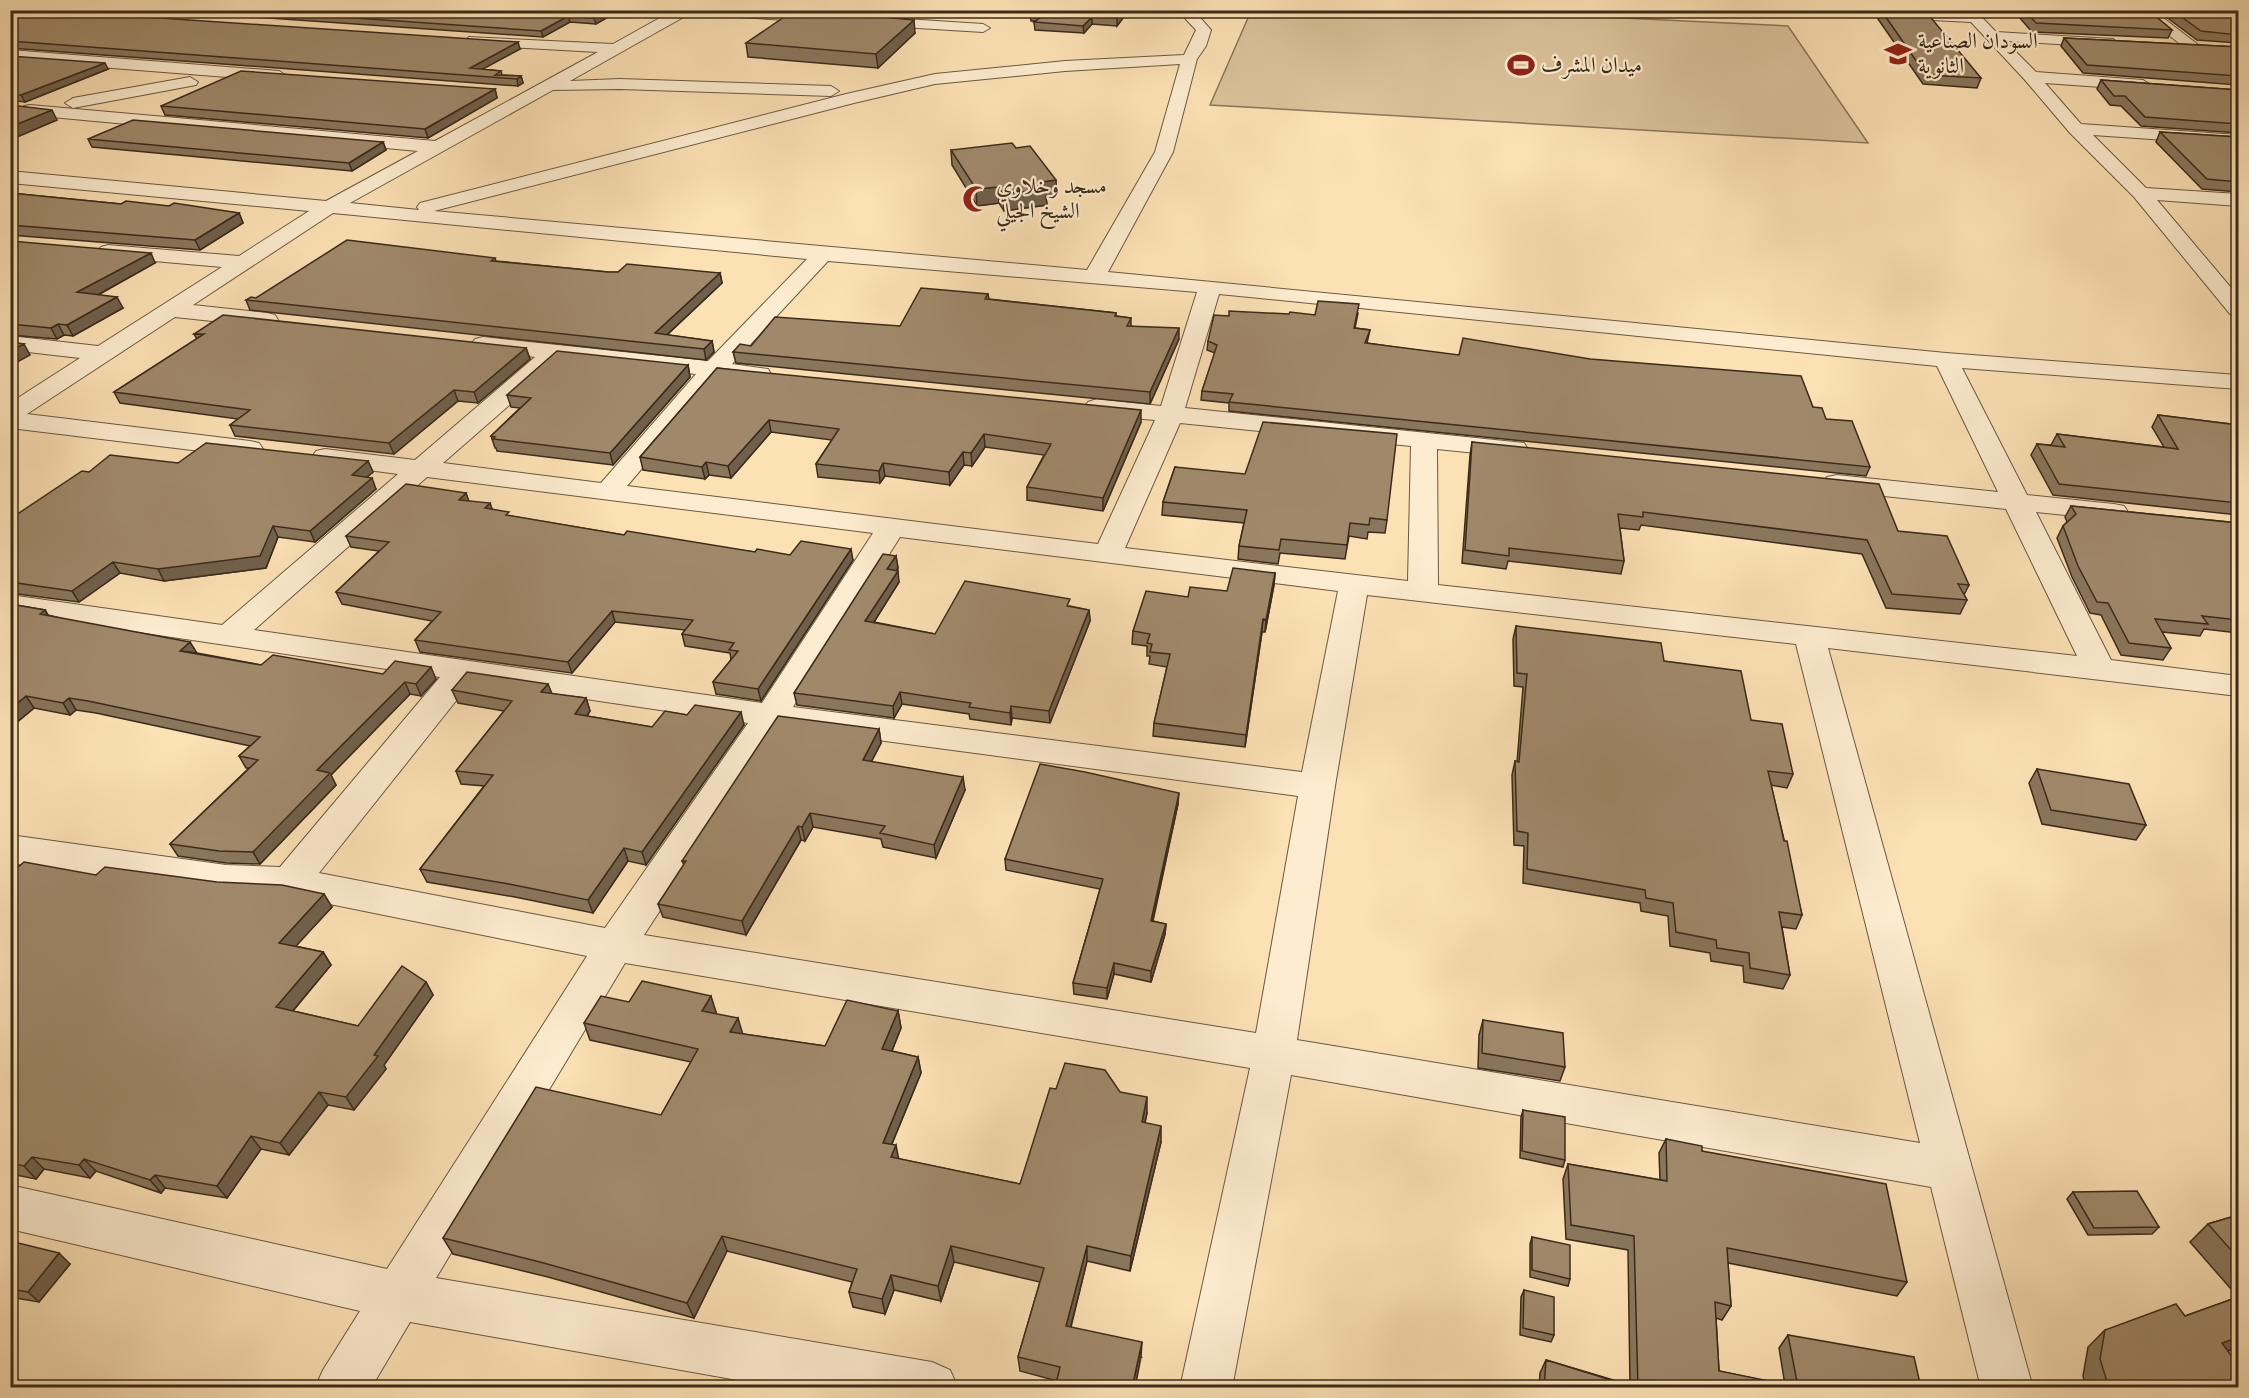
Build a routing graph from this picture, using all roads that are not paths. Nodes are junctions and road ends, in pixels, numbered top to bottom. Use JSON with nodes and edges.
{"nodes":[{"id":1,"x":686,"y":10,"type":"edge"},
{"id":2,"x":1190,"y":10,"type":"edge"},
{"id":3,"x":1818,"y":10,"type":"edge"},
{"id":4,"x":2143,"y":10,"type":"edge"},
{"id":5,"x":1970,"y":14,"type":"edge"},
{"id":6,"x":995,"y":16,"type":"dead end"},
{"id":7,"x":983,"y":28,"type":"junction"},
{"id":8,"x":1993,"y":36,"type":"junction"},
{"id":9,"x":464,"y":39,"type":"edge"},
{"id":10,"x":2122,"y":43,"type":"edge"},
{"id":11,"x":967,"y":45,"type":"dead end"},
{"id":12,"x":2169,"y":45,"type":"edge"},
{"id":13,"x":616,"y":49,"type":"junction"},
{"id":14,"x":10,"y":55,"type":"edge"},
{"id":15,"x":1189,"y":60,"type":"junction"},
{"id":16,"x":267,"y":61,"type":"edge"},
{"id":17,"x":951,"y":62,"type":"dead end"},
{"id":18,"x":237,"y":74,"type":"junction"},
{"id":19,"x":2031,"y":77,"type":"junction"},
{"id":20,"x":296,"y":78,"type":"edge"},
{"id":21,"x":935,"y":79,"type":"junction"},
{"id":22,"x":2158,"y":86,"type":"edge"},
{"id":23,"x":542,"y":90,"type":"junction"},
{"id":24,"x":886,"y":90,"type":"junction"},
{"id":25,"x":499,"y":92,"type":"edge"},
{"id":26,"x":30,"y":111,"type":"junction"},
{"id":27,"x":10,"y":118,"type":"edge"},
{"id":28,"x":2076,"y":129,"type":"junction"},
{"id":29,"x":2238,"y":141,"type":"edge"},
{"id":30,"x":437,"y":147,"type":"junction"},
{"id":31,"x":10,"y":177,"type":"edge"},
{"id":32,"x":2141,"y":193,"type":"junction"},
{"id":33,"x":2238,"y":200,"type":"edge"},
{"id":34,"x":331,"y":206,"type":"junction"},
{"id":35,"x":405,"y":213,"type":"junction"},
{"id":36,"x":92,"y":249,"type":"edge"},
{"id":37,"x":823,"y":254,"type":"junction"},
{"id":38,"x":244,"y":264,"type":"junction"},
{"id":39,"x":2205,"y":271,"type":"junction"},
{"id":40,"x":2238,"y":274,"type":"edge"},
{"id":41,"x":1094,"y":277,"type":"junction"},
{"id":42,"x":1210,"y":287,"type":"junction"},
{"id":43,"x":2238,"y":309,"type":"edge"},
{"id":44,"x":172,"y":310,"type":"junction"},
{"id":45,"x":288,"y":323,"type":"edge"},
{"id":46,"x":462,"y":342,"type":"edge"},
{"id":47,"x":10,"y":343,"type":"edge"},
{"id":48,"x":555,"y":352,"type":"junction"},
{"id":49,"x":102,"y":354,"type":"junction"},
{"id":50,"x":1946,"y":360,"type":"junction"},
{"id":51,"x":713,"y":370,"type":"junction"},
{"id":52,"x":783,"y":377,"type":"edge"},
{"id":53,"x":2238,"y":382,"type":"edge"},
{"id":54,"x":1077,"y":405,"type":"edge"},
{"id":55,"x":10,"y":414,"type":"edge"},
{"id":56,"x":1171,"y":414,"type":"junction"},
{"id":57,"x":10,"y":420,"type":"edge"},
{"id":58,"x":1424,"y":440,"type":"junction"},
{"id":59,"x":1542,"y":452,"type":"edge"},
{"id":60,"x":421,"y":469,"type":"junction"},
{"id":61,"x":1814,"y":481,"type":"edge"},
{"id":62,"x":609,"y":490,"type":"junction"},
{"id":63,"x":2015,"y":502,"type":"junction"},
{"id":64,"x":2133,"y":514,"type":"edge"},
{"id":65,"x":891,"y":528,"type":"junction"},
{"id":66,"x":1108,"y":554,"type":"junction"},
{"id":67,"x":1354,"y":584,"type":"junction"},
{"id":68,"x":1423,"y":592,"type":"junction"},
{"id":69,"x":10,"y":604,"type":"edge"},
{"id":70,"x":228,"y":636,"type":"junction"},
{"id":71,"x":1810,"y":638,"type":"junction"},
{"id":72,"x":2099,"y":668,"type":"junction"},
{"id":73,"x":463,"y":670,"type":"junction"},
{"id":74,"x":2234,"y":691,"type":"edge"},
{"id":75,"x":771,"y":715,"type":"junction"},
{"id":76,"x":1317,"y":786,"type":"junction"},
{"id":77,"x":10,"y":849,"type":"edge"},
{"id":78,"x":290,"y":882,"type":"junction"},
{"id":79,"x":615,"y":946,"type":"junction"},
{"id":80,"x":1274,"y":1054,"type":"junction"},
{"id":81,"x":1949,"y":1169,"type":"junction"},
{"id":82,"x":10,"y":1207,"type":"edge"},
{"id":83,"x":400,"y":1296,"type":"junction"},
{"id":84,"x":341,"y":1388,"type":"edge"},
{"id":85,"x":932,"y":1388,"type":"edge"},
{"id":86,"x":1206,"y":1388,"type":"edge"},
{"id":87,"x":2007,"y":1388,"type":"edge"}],
"edges":[{"from":1,"to":7,"type":"street"},
{"from":1,"to":13,"type":"street"},
{"from":2,"to":15,"type":"street"},
{"from":3,"to":5,"type":"street"},
{"from":4,"to":12,"type":"street"},
{"from":5,"to":8,"type":"street"},
{"from":6,"to":7,"type":"street"},
{"from":7,"to":11,"type":"street"},
{"from":8,"to":10,"type":"street"},
{"from":8,"to":19,"type":"street"},
{"from":9,"to":13,"type":"street"},
{"from":13,"to":23,"type":"street"},
{"from":14,"to":18,"type":"street"},
{"from":15,"to":21,"type":"street"},
{"from":15,"to":41,"type":"street"},
{"from":16,"to":18,"type":"street"},
{"from":17,"to":21,"type":"street"},
{"from":18,"to":20,"type":"street"},
{"from":18,"to":26,"type":"street"},
{"from":19,"to":22,"type":"street"},
{"from":19,"to":28,"type":"street"},
{"from":21,"to":24,"type":"street"},
{"from":23,"to":24,"type":"street"},
{"from":23,"to":25,"type":"street"},
{"from":23,"to":30,"type":"street"},
{"from":24,"to":35,"type":"street"},
{"from":26,"to":27,"type":"street"},
{"from":26,"to":30,"type":"street"},
{"from":28,"to":29,"type":"street"},
{"from":28,"to":32,"type":"street"},
{"from":30,"to":34,"type":"street"},
{"from":31,"to":34,"type":"street"},
{"from":32,"to":33,"type":"street"},
{"from":32,"to":39,"type":"street"},
{"from":34,"to":35,"type":"street"},
{"from":34,"to":38,"type":"street"},
{"from":35,"to":37,"type":"street"},
{"from":36,"to":38,"type":"street"},
{"from":37,"to":41,"type":"street"},
{"from":37,"to":51,"type":"street"},
{"from":38,"to":44,"type":"street"},
{"from":39,"to":40,"type":"street"},
{"from":39,"to":43,"type":"street"},
{"from":41,"to":42,"type":"street"},
{"from":42,"to":50,"type":"street"},
{"from":42,"to":56,"type":"street"},
{"from":44,"to":45,"type":"street"},
{"from":44,"to":49,"type":"street"},
{"from":46,"to":48,"type":"street"},
{"from":47,"to":49,"type":"street"},
{"from":48,"to":51,"type":"street"},
{"from":48,"to":60,"type":"street"},
{"from":49,"to":55,"type":"street"},
{"from":50,"to":53,"type":"street"},
{"from":50,"to":63,"type":"street"},
{"from":51,"to":52,"type":"street"},
{"from":51,"to":62,"type":"street"},
{"from":54,"to":56,"type":"street"},
{"from":56,"to":58,"type":"street"},
{"from":56,"to":66,"type":"street"},
{"from":57,"to":60,"type":"street"},
{"from":58,"to":59,"type":"street"},
{"from":58,"to":68,"type":"street"},
{"from":60,"to":62,"type":"street"},
{"from":60,"to":70,"type":"street"},
{"from":61,"to":63,"type":"street"},
{"from":62,"to":65,"type":"street"},
{"from":63,"to":64,"type":"street"},
{"from":63,"to":72,"type":"street"},
{"from":65,"to":66,"type":"street"},
{"from":65,"to":75,"type":"street"},
{"from":66,"to":67,"type":"street"},
{"from":67,"to":68,"type":"street"},
{"from":67,"to":76,"type":"street"},
{"from":68,"to":71,"type":"street"},
{"from":69,"to":70,"type":"street"},
{"from":70,"to":73,"type":"street"},
{"from":71,"to":72,"type":"street"},
{"from":71,"to":81,"type":"street"},
{"from":72,"to":74,"type":"street"},
{"from":73,"to":75,"type":"street"},
{"from":73,"to":78,"type":"street"},
{"from":75,"to":76,"type":"street"},
{"from":75,"to":79,"type":"street"},
{"from":76,"to":80,"type":"street"},
{"from":77,"to":78,"type":"street"},
{"from":78,"to":79,"type":"street"},
{"from":79,"to":80,"type":"street"},
{"from":79,"to":83,"type":"street"},
{"from":80,"to":81,"type":"street"},
{"from":80,"to":86,"type":"street"},
{"from":81,"to":87,"type":"street"},
{"from":82,"to":83,"type":"street"},
{"from":83,"to":84,"type":"street"},
{"from":83,"to":85,"type":"street"}]}
